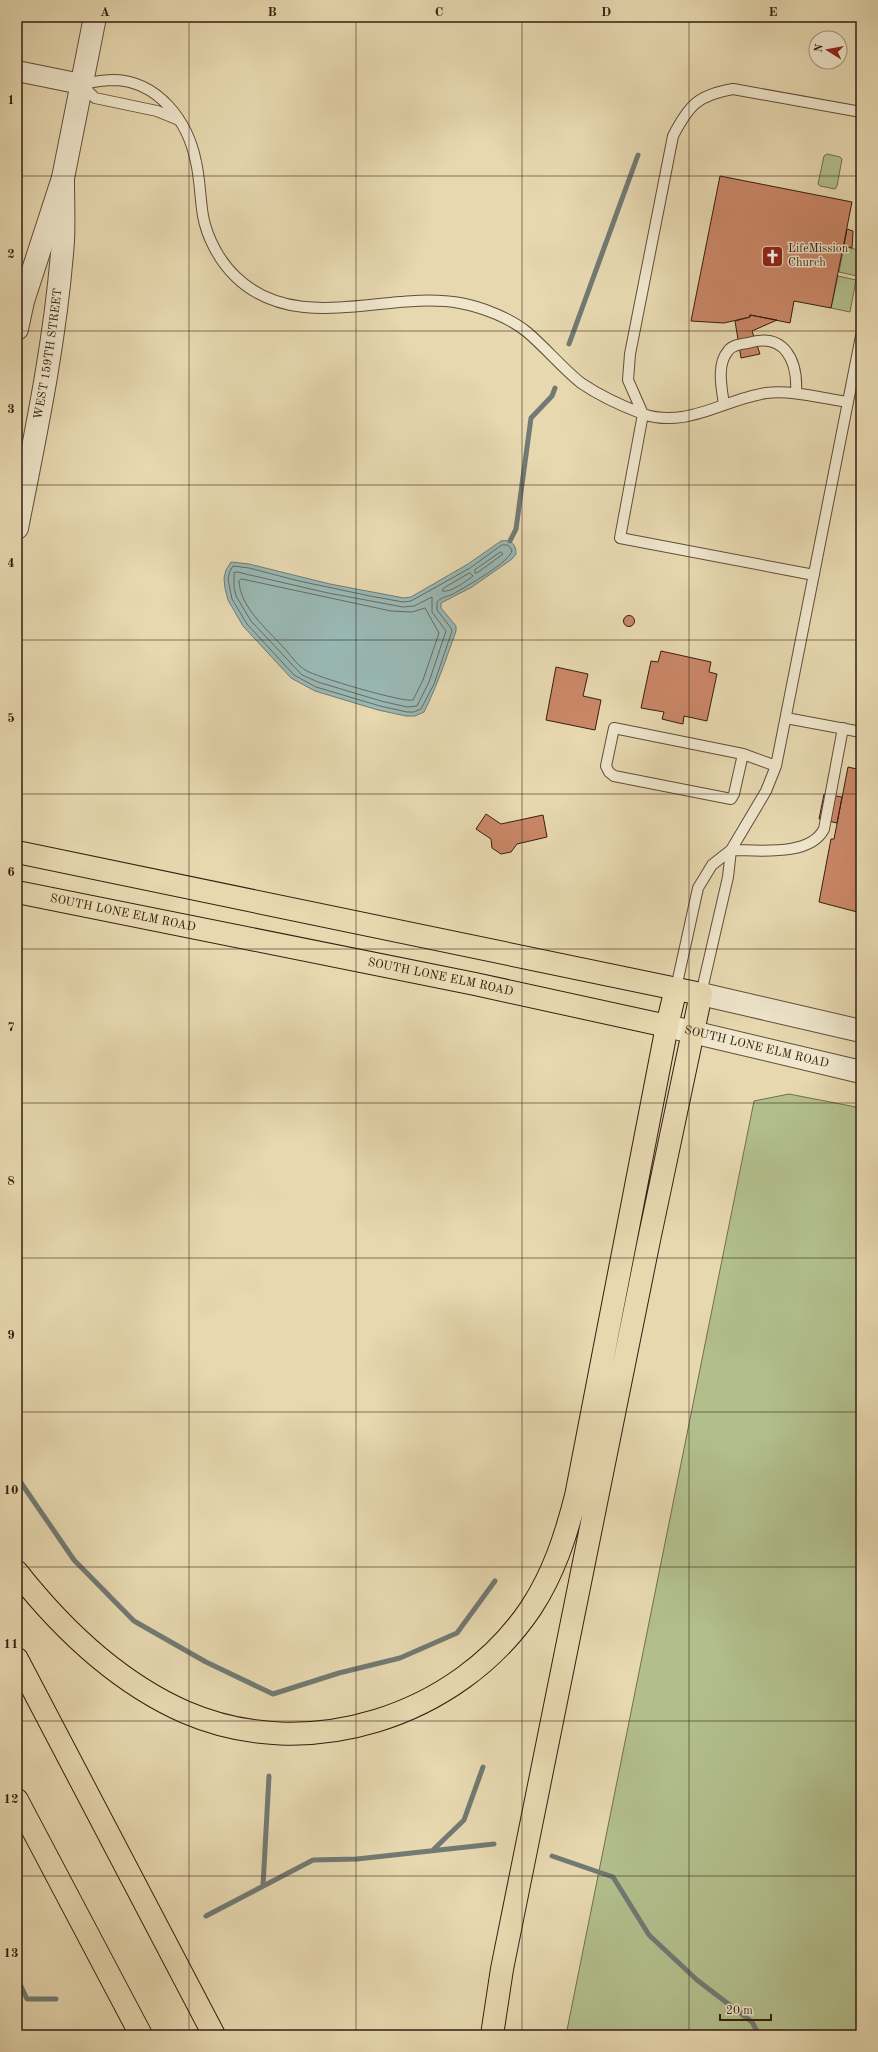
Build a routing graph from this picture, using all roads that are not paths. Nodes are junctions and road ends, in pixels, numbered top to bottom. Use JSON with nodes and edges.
{"nodes":[{"id":1,"x":95,"y":17,"type":"edge"},
{"id":2,"x":17,"y":71,"type":"edge"},
{"id":3,"x":81,"y":84,"type":"junction"},
{"id":4,"x":861,"y":112,"type":"edge"},
{"id":5,"x":179,"y":120,"type":"junction"},
{"id":6,"x":63,"y":178,"type":"junction"},
{"id":7,"x":17,"y":329,"type":"edge"},
{"id":8,"x":861,"y":336,"type":"edge"},
{"id":9,"x":796,"y":393,"type":"junction"},
{"id":10,"x":848,"y":402,"type":"junction"},
{"id":11,"x":724,"y":405,"type":"junction"},
{"id":12,"x":644,"y":414,"type":"junction"},
{"id":13,"x":17,"y":528,"type":"edge"},
{"id":14,"x":814,"y":575,"type":"junction"},
{"id":15,"x":786,"y":718,"type":"junction"},
{"id":16,"x":843,"y":728,"type":"junction"},
{"id":17,"x":861,"y":732,"type":"edge"},
{"id":18,"x":743,"y":754,"type":"junction"},
{"id":19,"x":776,"y":766,"type":"junction"},
{"id":20,"x":732,"y":850,"type":"junction"},
{"id":21,"x":17,"y":852,"type":"edge"},
{"id":22,"x":17,"y":892,"type":"edge"},
{"id":23,"x":676,"y":988,"type":"junction"},
{"id":24,"x":701,"y":994,"type":"junction"},
{"id":25,"x":667,"y":1026,"type":"junction"},
{"id":26,"x":861,"y":1031,"type":"edge"},
{"id":27,"x":691,"y":1034,"type":"junction"},
{"id":28,"x":861,"y":1072,"type":"edge"},
{"id":29,"x":17,"y":1572,"type":"edge"},
{"id":30,"x":17,"y":1659,"type":"edge"},
{"id":31,"x":17,"y":1800,"type":"edge"},
{"id":32,"x":141,"y":2035,"type":"edge"},
{"id":33,"x":214,"y":2035,"type":"edge"},
{"id":34,"x":492,"y":2035,"type":"edge"}],
"edges":[{"from":1,"to":3,"type":"street","name":"WEST 159TH STREET"},
{"from":2,"to":3,"type":"street"},
{"from":3,"to":5,"type":"lane"},
{"from":3,"to":5,"type":"lane"},
{"from":3,"to":6,"type":"street","name":"WEST 159TH STREET"},
{"from":4,"to":12,"type":"lane"},
{"from":5,"to":12,"type":"lane"},
{"from":6,"to":7,"type":"street","name":"WEST 159TH STREET"},
{"from":6,"to":13,"type":"street","name":"WEST 159TH STREET"},
{"from":8,"to":10,"type":"lane"},
{"from":9,"to":10,"type":"lane"},
{"from":9,"to":11,"type":"lane"},
{"from":9,"to":11,"type":"lane"},
{"from":10,"to":14,"type":"lane"},
{"from":11,"to":12,"type":"lane"},
{"from":12,"to":14,"type":"lane"},
{"from":14,"to":15,"type":"lane"},
{"from":15,"to":16,"type":"lane"},
{"from":15,"to":19,"type":"lane"},
{"from":16,"to":17,"type":"lane"},
{"from":16,"to":20,"type":"lane"},
{"from":18,"to":18,"type":"lane"},
{"from":18,"to":19,"type":"lane"},
{"from":19,"to":20,"type":"lane"},
{"from":20,"to":23,"type":"lane"},
{"from":20,"to":24,"type":"lane"},
{"from":21,"to":23,"type":"main road"},
{"from":22,"to":25,"type":"main road","name":"SOUTH LONE ELM ROAD"},
{"from":23,"to":24,"type":"main road"},
{"from":23,"to":25,"type":"main road"},
{"from":24,"to":26,"type":"street"},
{"from":24,"to":27,"type":"main road"},
{"from":25,"to":27,"type":"street","name":"SOUTH LONE ELM ROAD"},
{"from":25,"to":29,"type":"main road"},
{"from":27,"to":28,"type":"street","name":"SOUTH LONE ELM ROAD"},
{"from":27,"to":34,"type":"main road"},
{"from":30,"to":33,"type":"main road"},
{"from":31,"to":32,"type":"main road"}]}
